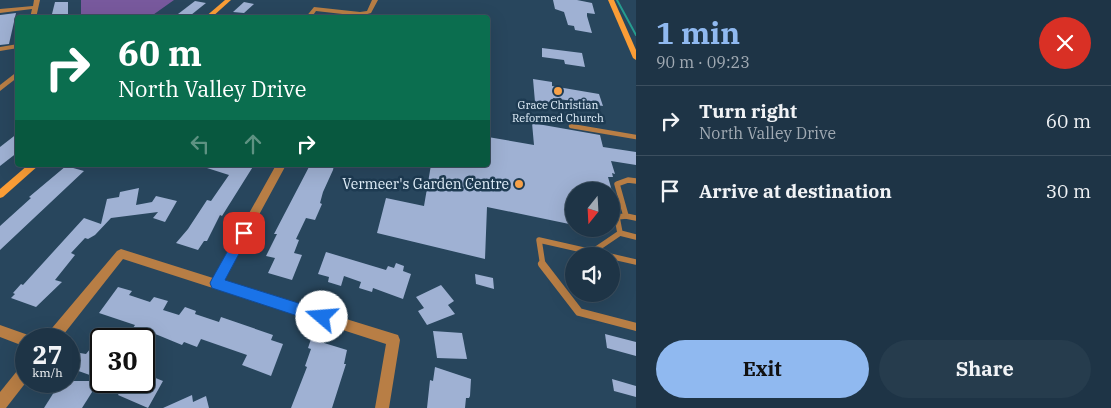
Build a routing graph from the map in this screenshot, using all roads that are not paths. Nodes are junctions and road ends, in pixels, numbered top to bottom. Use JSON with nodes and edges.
{"nodes":[{"id":1,"x":37,"y":0,"type":"edge"},
{"id":2,"x":228,"y":0,"type":"edge"},
{"id":3,"x":374,"y":0,"type":"edge"},
{"id":4,"x":611,"y":0,"type":"edge"},
{"id":5,"x":35,"y":7,"type":"junction"},
{"id":6,"x":0,"y":12,"type":"edge"},
{"id":7,"x":34,"y":15,"type":"edge"},
{"id":8,"x":210,"y":15,"type":"edge"},
{"id":9,"x":310,"y":15,"type":"edge"},
{"id":10,"x":15,"y":46,"type":"edge"},
{"id":11,"x":0,"y":49,"type":"edge"},
{"id":12,"x":636,"y":58,"type":"edge"},
{"id":13,"x":15,"y":76,"type":"edge"},
{"id":14,"x":0,"y":89,"type":"edge"},
{"id":15,"x":571,"y":126,"type":"dead end"},
{"id":16,"x":636,"y":137,"type":"edge"},
{"id":17,"x":32,"y":167,"type":"edge"},
{"id":18,"x":280,"y":167,"type":"edge"},
{"id":19,"x":636,"y":182,"type":"edge"},
{"id":20,"x":0,"y":194,"type":"edge"},
{"id":21,"x":626,"y":216,"type":"junction"},
{"id":22,"x":620,"y":217,"type":"edge"},
{"id":23,"x":636,"y":218,"type":"edge"},
{"id":24,"x":620,"y":234,"type":"edge"},
{"id":25,"x":636,"y":237,"type":"edge"},
{"id":26,"x":614,"y":238,"type":"edge"},
{"id":27,"x":570,"y":247,"type":"edge"},
{"id":28,"x":600,"y":247,"type":"edge"},
{"id":29,"x":620,"y":258,"type":"edge"},
{"id":30,"x":636,"y":262,"type":"edge"},
{"id":31,"x":216,"y":283,"type":"junction"},
{"id":32,"x":565,"y":294,"type":"edge"},
{"id":33,"x":571,"y":302,"type":"edge"},
{"id":34,"x":636,"y":327,"type":"edge"},
{"id":35,"x":61,"y":328,"type":"edge"},
{"id":36,"x":0,"y":331,"type":"edge"},
{"id":37,"x":15,"y":337,"type":"edge"},
{"id":38,"x":15,"y":385,"type":"edge"},
{"id":39,"x":0,"y":404,"type":"edge"},
{"id":40,"x":382,"y":408,"type":"edge"}],
"edges":[{"from":1,"to":5,"type":"street"},
{"from":2,"to":8,"type":"main road"},
{"from":3,"to":9,"type":"street"},
{"from":4,"to":12,"type":"main road"},
{"from":5,"to":6,"type":"street"},
{"from":5,"to":7,"type":"street"},
{"from":10,"to":11,"type":"street"},
{"from":13,"to":14,"type":"street"},
{"from":15,"to":16,"type":"lane"},
{"from":17,"to":20,"type":"main road"},
{"from":18,"to":31,"type":"street"},
{"from":19,"to":21,"type":"lane"},
{"from":21,"to":22,"type":"lane"},
{"from":21,"to":23,"type":"lane"},
{"from":24,"to":25,"type":"lane"},
{"from":26,"to":28,"type":"lane"},
{"from":27,"to":32,"type":"lane"},
{"from":29,"to":30,"type":"lane"},
{"from":31,"to":35,"type":"street"},
{"from":31,"to":40,"type":"street"},
{"from":33,"to":34,"type":"lane"},
{"from":36,"to":37,"type":"street"},
{"from":38,"to":39,"type":"street"}]}
